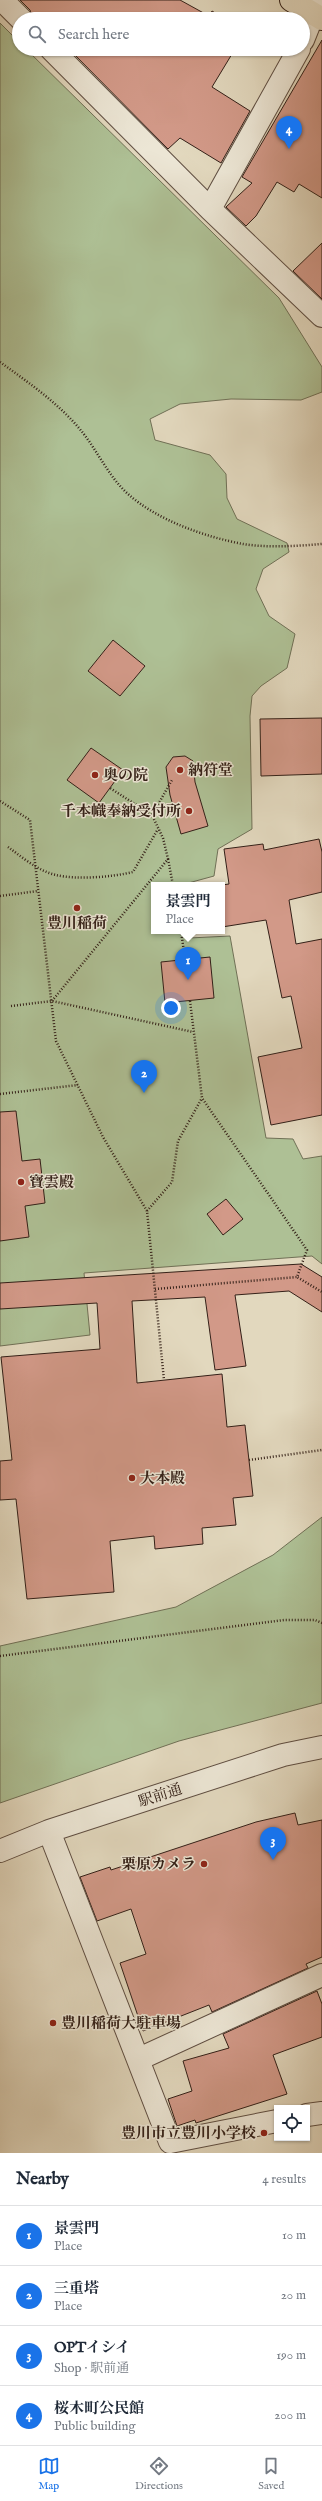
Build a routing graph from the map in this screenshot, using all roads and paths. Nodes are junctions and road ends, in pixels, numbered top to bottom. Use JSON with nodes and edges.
{"nodes":[{"id":1,"x":2,"y":0,"type":"edge"},
{"id":2,"x":290,"y":0,"type":"edge"},
{"id":3,"x":318,"y":11,"type":"edge"},
{"id":4,"x":14,"y":12,"type":"edge"},
{"id":5,"x":310,"y":26,"type":"edge"},
{"id":6,"x":58,"y":56,"type":"edge"},
{"id":7,"x":295,"y":56,"type":"edge"},
{"id":8,"x":210,"y":209,"type":"junction"},
{"id":9,"x":322,"y":316,"type":"edge"},
{"id":10,"x":0,"y":362,"type":"edge"},
{"id":11,"x":322,"y":544,"type":"edge"},
{"id":12,"x":172,"y":780,"type":"dead end"},
{"id":13,"x":110,"y":788,"type":"dead end"},
{"id":14,"x":0,"y":801,"type":"edge"},
{"id":15,"x":152,"y":815,"type":"junction"},
{"id":16,"x":158,"y":828,"type":"junction"},
{"id":17,"x":8,"y":847,"type":"dead end"},
{"id":18,"x":168,"y":859,"type":"junction"},
{"id":19,"x":35,"y":866,"type":"junction"},
{"id":20,"x":172,"y":882,"type":"edge"},
{"id":21,"x":38,"y":891,"type":"junction"},
{"id":22,"x":0,"y":896,"type":"edge"},
{"id":23,"x":182,"y":934,"type":"edge"},
{"id":24,"x":186,"y":959,"type":"dead end"},
{"id":25,"x":52,"y":1001,"type":"junction"},
{"id":26,"x":190,"y":1001,"type":"dead end"},
{"id":27,"x":11,"y":1006,"type":"dead end"},
{"id":28,"x":193,"y":1032,"type":"junction"},
{"id":29,"x":78,"y":1086,"type":"junction"},
{"id":30,"x":0,"y":1094,"type":"edge"},
{"id":31,"x":202,"y":1098,"type":"junction"},
{"id":32,"x":147,"y":1211,"type":"junction"},
{"id":33,"x":297,"y":1277,"type":"junction"},
{"id":34,"x":155,"y":1289,"type":"junction"},
{"id":35,"x":322,"y":1292,"type":"edge"},
{"id":36,"x":164,"y":1380,"type":"dead end"},
{"id":37,"x":322,"y":1450,"type":"edge"},
{"id":38,"x":249,"y":1460,"type":"dead end"},
{"id":39,"x":322,"y":1623,"type":"edge"},
{"id":40,"x":0,"y":1656,"type":"edge"},
{"id":41,"x":322,"y":1747,"type":"edge"},
{"id":42,"x":50,"y":1831,"type":"junction"},
{"id":43,"x":0,"y":1851,"type":"edge"},
{"id":44,"x":322,"y":1975,"type":"edge"},
{"id":45,"x":139,"y":2059,"type":"junction"},
{"id":46,"x":322,"y":2113,"type":"edge"},
{"id":47,"x":310,"y":2115,"type":"edge"},
{"id":48,"x":274,"y":2122,"type":"edge"}],
"edges":[{"from":1,"to":4,"type":"street"},
{"from":2,"to":3,"type":"main road"},
{"from":3,"to":5,"type":"street"},
{"from":6,"to":8,"type":"street"},
{"from":7,"to":8,"type":"street"},
{"from":8,"to":9,"type":"street"},
{"from":10,"to":11,"type":"path"},
{"from":12,"to":15,"type":"path"},
{"from":13,"to":15,"type":"path"},
{"from":14,"to":19,"type":"path"},
{"from":15,"to":16,"type":"path"},
{"from":16,"to":18,"type":"path"},
{"from":16,"to":19,"type":"path"},
{"from":17,"to":19,"type":"path"},
{"from":18,"to":20,"type":"path"},
{"from":18,"to":25,"type":"path"},
{"from":19,"to":21,"type":"path"},
{"from":21,"to":22,"type":"path"},
{"from":21,"to":25,"type":"path"},
{"from":23,"to":24,"type":"path"},
{"from":25,"to":27,"type":"path"},
{"from":25,"to":28,"type":"path"},
{"from":25,"to":29,"type":"path"},
{"from":26,"to":28,"type":"path"},
{"from":28,"to":31,"type":"path"},
{"from":29,"to":30,"type":"path"},
{"from":29,"to":32,"type":"path"},
{"from":31,"to":32,"type":"path"},
{"from":31,"to":33,"type":"path"},
{"from":32,"to":34,"type":"path"},
{"from":33,"to":34,"type":"path"},
{"from":33,"to":35,"type":"path"},
{"from":34,"to":36,"type":"path"},
{"from":37,"to":38,"type":"path"},
{"from":39,"to":40,"type":"path"},
{"from":41,"to":42,"type":"street","name":"駅前通"},
{"from":42,"to":43,"type":"street","name":"駅前通"},
{"from":42,"to":45,"type":"street"},
{"from":44,"to":45,"type":"street"},
{"from":45,"to":48,"type":"street"},
{"from":46,"to":47,"type":"street"}]}
